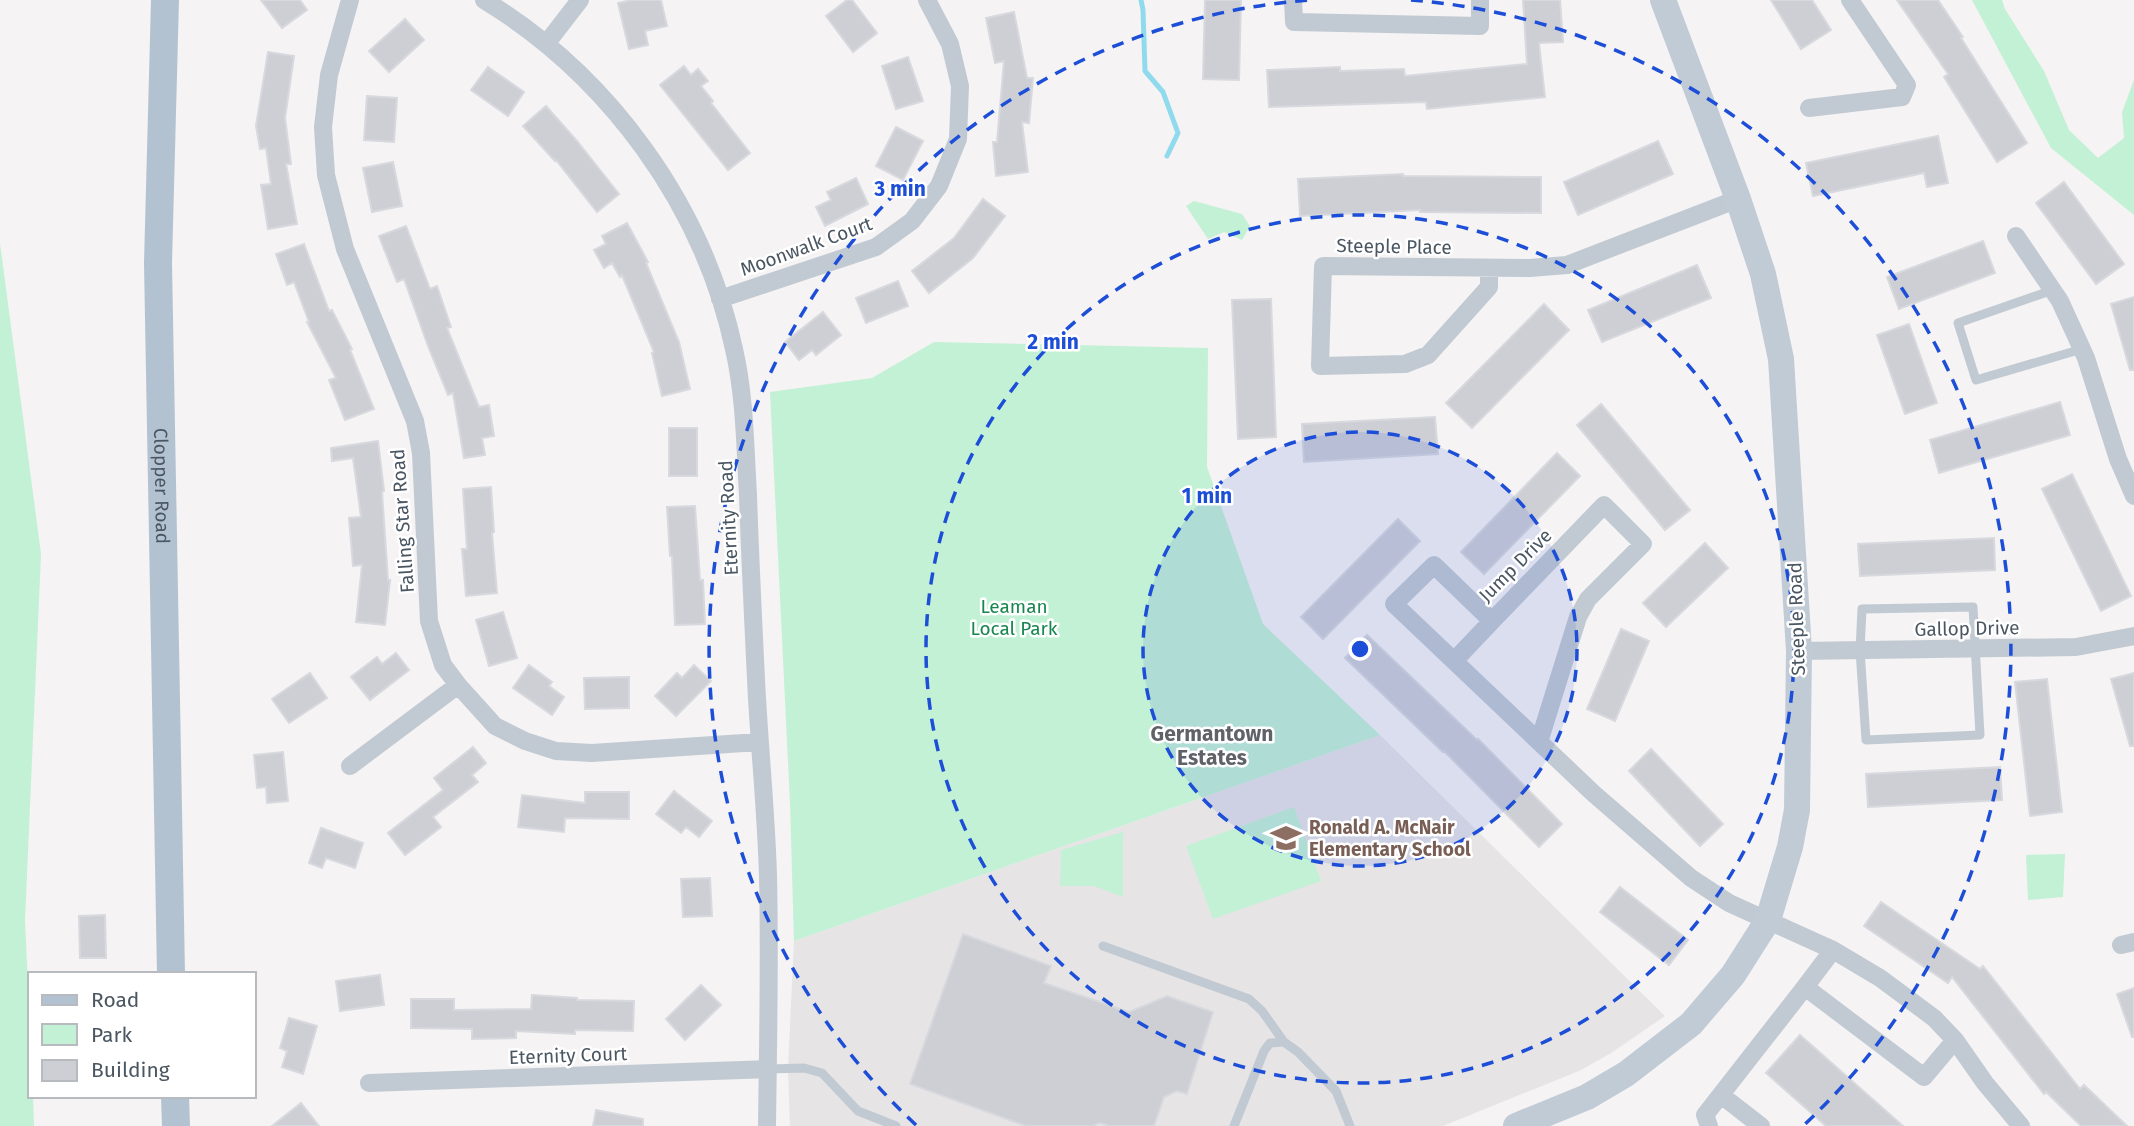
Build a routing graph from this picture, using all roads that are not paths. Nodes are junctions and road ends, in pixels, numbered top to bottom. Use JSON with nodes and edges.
{"nodes":[{"id":1,"x":165,"y":0,"type":"edge"},
{"id":2,"x":350,"y":0,"type":"edge"},
{"id":3,"x":484,"y":0,"type":"edge"},
{"id":4,"x":580,"y":0,"type":"edge"},
{"id":5,"x":927,"y":0,"type":"edge"},
{"id":6,"x":1293,"y":0,"type":"edge"},
{"id":7,"x":1480,"y":0,"type":"edge"},
{"id":8,"x":1663,"y":0,"type":"edge"},
{"id":9,"x":1850,"y":0,"type":"edge"},
{"id":10,"x":546,"y":44,"type":"junction"},
{"id":11,"x":1809,"y":108,"type":"dead end"},
{"id":12,"x":1738,"y":200,"type":"junction"},
{"id":13,"x":2016,"y":236,"type":"dead end"},
{"id":14,"x":1489,"y":268,"type":"junction"},
{"id":15,"x":2053,"y":290,"type":"junction"},
{"id":16,"x":720,"y":299,"type":"junction"},
{"id":17,"x":2082,"y":349,"type":"junction"},
{"id":18,"x":2134,"y":496,"type":"edge"},
{"id":19,"x":1492,"y":621,"type":"junction"},
{"id":20,"x":2134,"y":636,"type":"edge"},
{"id":21,"x":1977,"y":649,"type":"junction"},
{"id":22,"x":1860,"y":650,"type":"junction"},
{"id":23,"x":1799,"y":651,"type":"junction"},
{"id":24,"x":1454,"y":661,"type":"junction"},
{"id":25,"x":458,"y":685,"type":"junction"},
{"id":26,"x":759,"y":742,"type":"junction"},
{"id":27,"x":1539,"y":742,"type":"junction"},
{"id":28,"x":351,"y":766,"type":"dead end"},
{"id":29,"x":1768,"y":920,"type":"junction"},
{"id":30,"x":1104,"y":946,"type":"dead end"},
{"id":31,"x":1833,"y":950,"type":"junction"},
{"id":32,"x":171,"y":972,"type":"edge"},
{"id":33,"x":1805,"y":987,"type":"junction"},
{"id":34,"x":1955,"y":1040,"type":"junction"},
{"id":35,"x":1284,"y":1042,"type":"junction"},
{"id":36,"x":768,"y":1069,"type":"junction"},
{"id":37,"x":369,"y":1083,"type":"dead end"},
{"id":38,"x":1721,"y":1095,"type":"junction"},
{"id":39,"x":175,"y":1098,"type":"edge"},
{"id":40,"x":1561,"y":1117,"type":"edge"},
{"id":41,"x":879,"y":1123,"type":"edge"},
{"id":42,"x":176,"y":1126,"type":"edge"},
{"id":43,"x":767,"y":1126,"type":"edge"},
{"id":44,"x":896,"y":1126,"type":"edge"},
{"id":45,"x":1234,"y":1126,"type":"edge"},
{"id":46,"x":1350,"y":1126,"type":"edge"},
{"id":47,"x":1516,"y":1126,"type":"edge"},
{"id":48,"x":1709,"y":1126,"type":"edge"},
{"id":49,"x":1760,"y":1126,"type":"edge"},
{"id":50,"x":2021,"y":1126,"type":"edge"}],
"edges":[{"from":1,"to":32,"type":"main road","name":"Clopper Road"},
{"from":2,"to":25,"type":"street","name":"Falling Star Road"},
{"from":3,"to":10,"type":"street","name":"Eternity Road"},
{"from":4,"to":10,"type":"street"},
{"from":5,"to":16,"type":"street","name":"Moonwalk Court"},
{"from":6,"to":7,"type":"street"},
{"from":8,"to":12,"type":"street","name":"Steeple Road"},
{"from":9,"to":11,"type":"street"},
{"from":10,"to":16,"type":"street","name":"Eternity Road"},
{"from":12,"to":14,"type":"street","name":"Steeple Place"},
{"from":12,"to":23,"type":"street","name":"Steeple Road"},
{"from":13,"to":15,"type":"street"},
{"from":14,"to":14,"type":"street","name":"Steeple Place"},
{"from":15,"to":17,"type":"street"},
{"from":15,"to":17,"type":"lane"},
{"from":16,"to":26,"type":"street","name":"Eternity Road"},
{"from":17,"to":18,"type":"street"},
{"from":19,"to":24,"type":"street"},
{"from":19,"to":24,"type":"street","name":"Jump Drive"},
{"from":19,"to":27,"type":"street","name":"Jump Drive"},
{"from":20,"to":21,"type":"street","name":"Gallop Drive"},
{"from":21,"to":22,"type":"street","name":"Gallop Drive"},
{"from":21,"to":22,"type":"lane"},
{"from":21,"to":22,"type":"lane"},
{"from":22,"to":23,"type":"street","name":"Gallop Drive"},
{"from":23,"to":29,"type":"street","name":"Steeple Road"},
{"from":24,"to":27,"type":"street","name":"Jump Drive"},
{"from":25,"to":26,"type":"street","name":"Falling Star Road"},
{"from":25,"to":28,"type":"street"},
{"from":26,"to":36,"type":"street","name":"Eternity Road"},
{"from":27,"to":29,"type":"street","name":"Jump Drive"},
{"from":29,"to":31,"type":"street","name":"Jump Drive"},
{"from":29,"to":40,"type":"street","name":"Steeple Road"},
{"from":30,"to":35,"type":"lane"},
{"from":31,"to":33,"type":"street"},
{"from":31,"to":34,"type":"street","name":"Jump Drive"},
{"from":33,"to":34,"type":"street"},
{"from":33,"to":38,"type":"street"},
{"from":34,"to":50,"type":"street","name":"Jump Drive"},
{"from":35,"to":45,"type":"lane"},
{"from":35,"to":46,"type":"lane"},
{"from":36,"to":37,"type":"street","name":"Eternity Court"},
{"from":36,"to":41,"type":"lane"},
{"from":36,"to":43,"type":"street","name":"Eternity Road"},
{"from":38,"to":48,"type":"street"},
{"from":38,"to":49,"type":"street"},
{"from":39,"to":42,"type":"main road"},
{"from":40,"to":47,"type":"street","name":"Steeple Road"},
{"from":41,"to":44,"type":"lane"}]}
